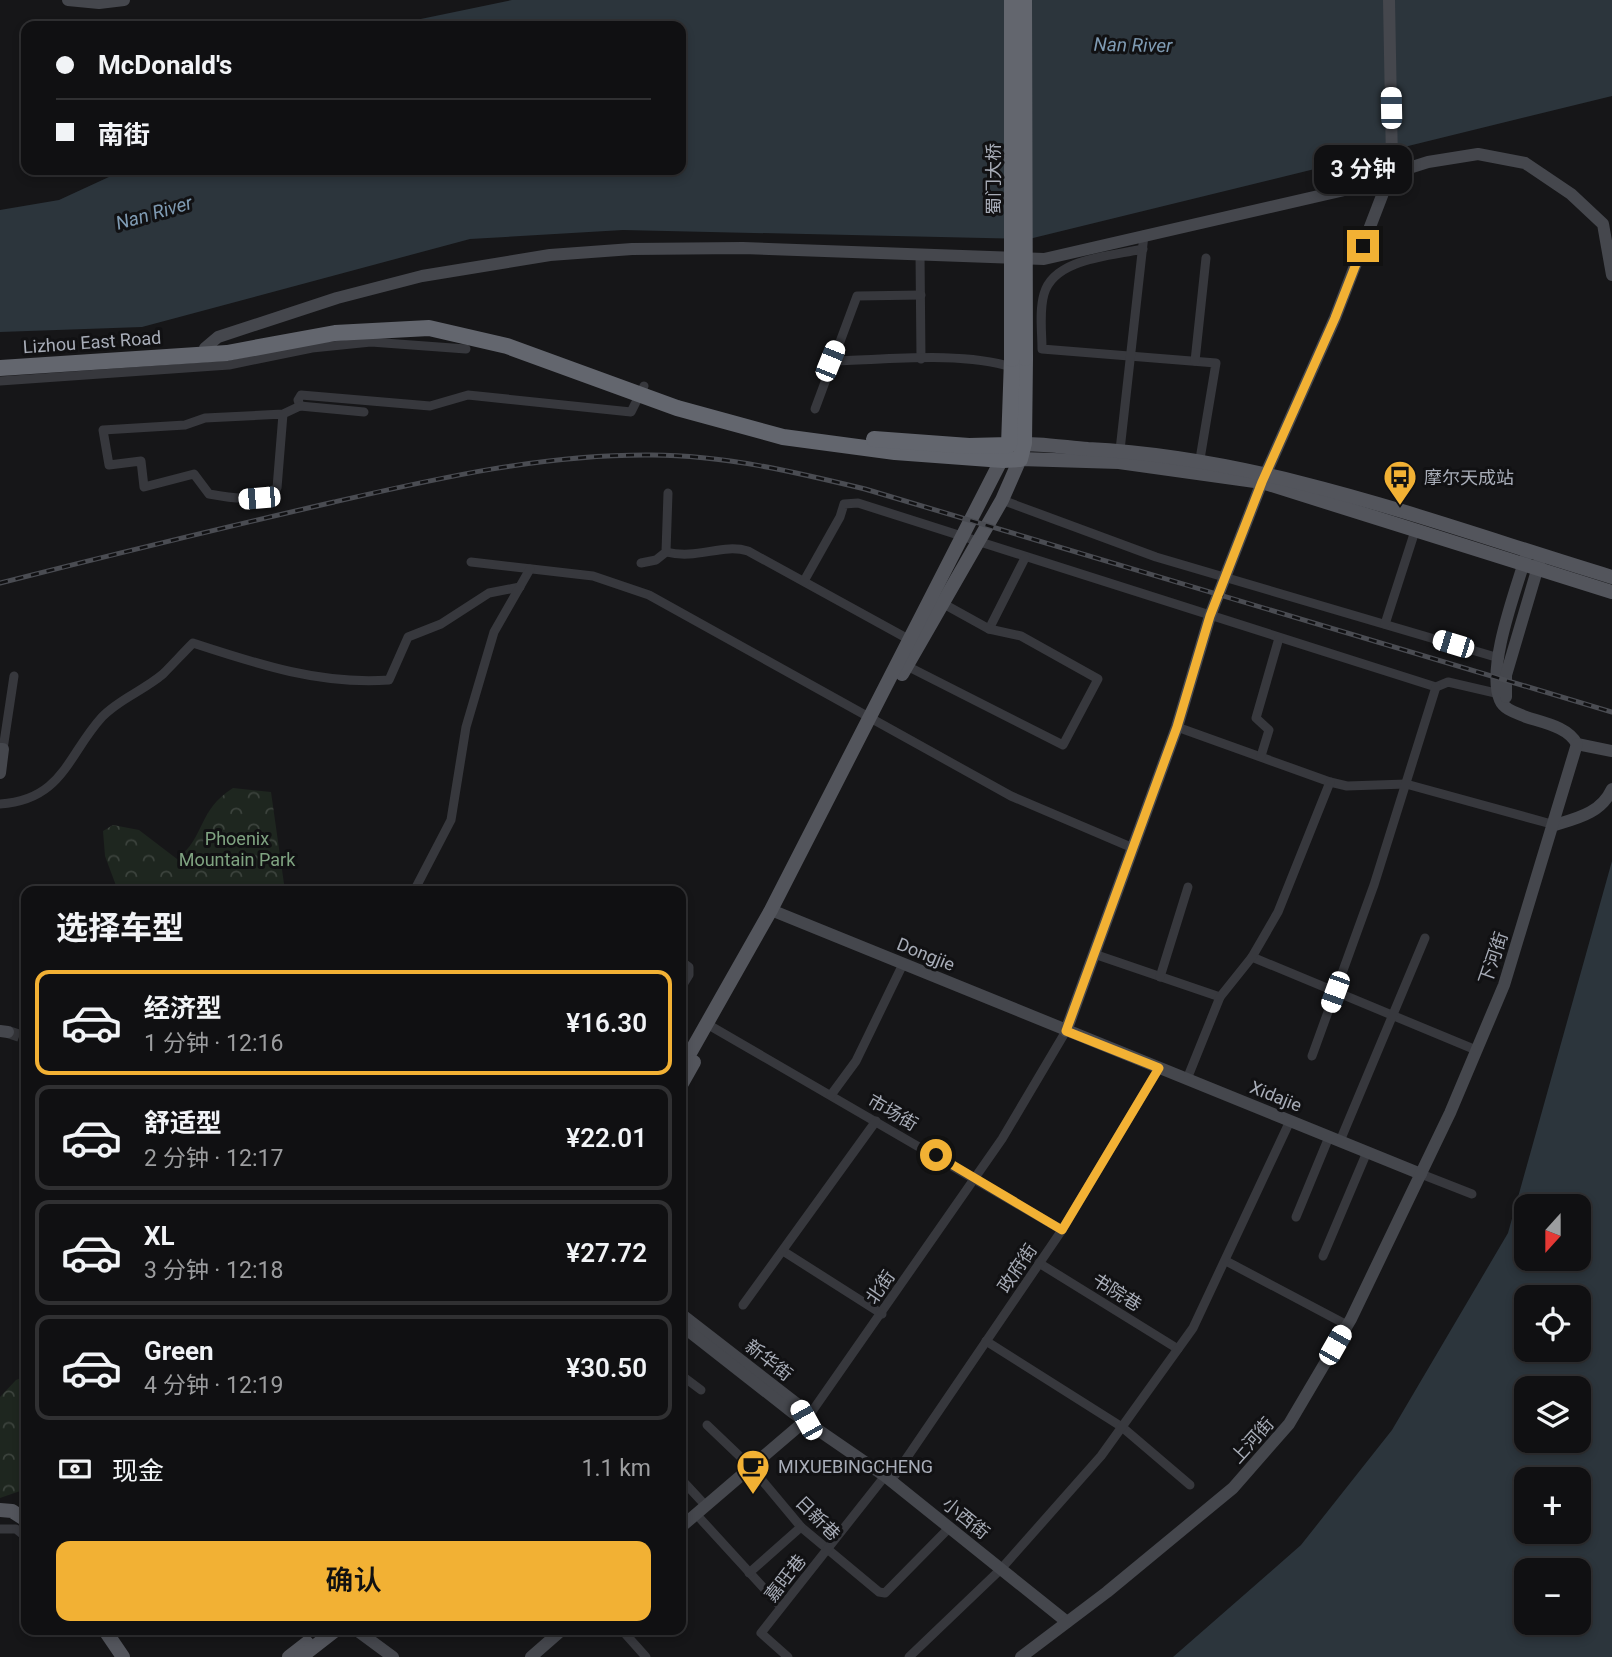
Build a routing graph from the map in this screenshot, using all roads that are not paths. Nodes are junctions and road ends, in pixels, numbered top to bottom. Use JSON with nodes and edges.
{"nodes":[{"id":1,"x":68,"y":0,"type":"edge"},
{"id":2,"x":124,"y":0,"type":"edge"},
{"id":3,"x":1012,"y":0,"type":"edge"},
{"id":4,"x":1024,"y":0,"type":"edge"},
{"id":5,"x":1389,"y":0,"type":"edge"},
{"id":6,"x":1388,"y":180,"type":"junction"},
{"id":7,"x":1144,"y":236,"type":"junction"},
{"id":8,"x":1143,"y":249,"type":"junction"},
{"id":9,"x":920,"y":254,"type":"junction"},
{"id":10,"x":1206,"y":258,"type":"dead end"},
{"id":11,"x":1612,"y":275,"type":"edge"},
{"id":12,"x":921,"y":295,"type":"junction"},
{"id":13,"x":256,"y":332,"type":"junction"},
{"id":14,"x":466,"y":349,"type":"dead end"},
{"id":15,"x":186,"y":352,"type":"junction"},
{"id":16,"x":1131,"y":356,"type":"junction"},
{"id":17,"x":921,"y":359,"type":"junction"},
{"id":18,"x":0,"y":360,"type":"edge"},
{"id":19,"x":830,"y":361,"type":"junction"},
{"id":20,"x":1016,"y":361,"type":"junction"},
{"id":21,"x":1195,"y":361,"type":"junction"},
{"id":22,"x":0,"y":368,"type":"edge"},
{"id":23,"x":0,"y":381,"type":"edge"},
{"id":24,"x":642,"y":390,"type":"junction"},
{"id":25,"x":300,"y":406,"type":"junction"},
{"id":26,"x":815,"y":409,"type":"dead end"},
{"id":27,"x":364,"y":412,"type":"dead end"},
{"id":28,"x":283,"y":414,"type":"junction"},
{"id":29,"x":1012,"y":449,"type":"junction"},
{"id":30,"x":1120,"y":450,"type":"junction"},
{"id":31,"x":1020,"y":459,"type":"junction"},
{"id":32,"x":1200,"y":459,"type":"junction"},
{"id":33,"x":1265,"y":477,"type":"junction"},
{"id":34,"x":668,"y":493,"type":"dead end"},
{"id":35,"x":1002,"y":500,"type":"junction"},
{"id":36,"x":1415,"y":531,"type":"junction"},
{"id":37,"x":969,"y":540,"type":"junction"},
{"id":38,"x":666,"y":552,"type":"junction"},
{"id":39,"x":1025,"y":558,"type":"junction"},
{"id":40,"x":1533,"y":560,"type":"junction"},
{"id":41,"x":471,"y":562,"type":"dead end"},
{"id":42,"x":641,"y":563,"type":"dead end"},
{"id":43,"x":530,"y":569,"type":"junction"},
{"id":44,"x":1226,"y":576,"type":"junction"},
{"id":45,"x":1612,"y":577,"type":"edge"},
{"id":46,"x":804,"y":581,"type":"junction"},
{"id":47,"x":520,"y":586,"type":"junction"},
{"id":48,"x":1612,"y":592,"type":"edge"},
{"id":49,"x":942,"y":603,"type":"junction"},
{"id":50,"x":1210,"y":616,"type":"junction"},
{"id":51,"x":1385,"y":624,"type":"junction"},
{"id":52,"x":989,"y":629,"type":"junction"},
{"id":53,"x":1279,"y":638,"type":"junction"},
{"id":54,"x":909,"y":640,"type":"junction"},
{"id":55,"x":1499,"y":658,"type":"junction"},
{"id":56,"x":907,"y":666,"type":"junction"},
{"id":57,"x":14,"y":676,"type":"dead end"},
{"id":58,"x":1436,"y":687,"type":"junction"},
{"id":59,"x":1502,"y":695,"type":"junction"},
{"id":60,"x":872,"y":721,"type":"junction"},
{"id":61,"x":1177,"y":727,"type":"junction"},
{"id":62,"x":1577,"y":744,"type":"junction"},
{"id":63,"x":2,"y":749,"type":"edge"},
{"id":64,"x":1612,"y":751,"type":"edge"},
{"id":65,"x":1261,"y":756,"type":"junction"},
{"id":66,"x":0,"y":773,"type":"edge"},
{"id":67,"x":1330,"y":782,"type":"junction"},
{"id":68,"x":1406,"y":784,"type":"junction"},
{"id":69,"x":1612,"y":789,"type":"edge"},
{"id":70,"x":0,"y":804,"type":"edge"},
{"id":71,"x":1555,"y":825,"type":"junction"},
{"id":72,"x":1133,"y":848,"type":"junction"},
{"id":73,"x":417,"y":886,"type":"edge"},
{"id":74,"x":1188,"y":887,"type":"dead end"},
{"id":75,"x":775,"y":911,"type":"junction"},
{"id":76,"x":1425,"y":938,"type":"dead end"},
{"id":77,"x":1094,"y":954,"type":"junction"},
{"id":78,"x":1252,"y":957,"type":"junction"},
{"id":79,"x":903,"y":964,"type":"junction"},
{"id":80,"x":1160,"y":976,"type":"junction"},
{"id":81,"x":1335,"y":992,"type":"junction"},
{"id":82,"x":1220,"y":997,"type":"junction"},
{"id":83,"x":1393,"y":1015,"type":"junction"},
{"id":84,"x":711,"y":1026,"type":"junction"},
{"id":85,"x":1066,"y":1031,"type":"junction"},
{"id":86,"x":1476,"y":1050,"type":"junction"},
{"id":87,"x":1312,"y":1056,"type":"dead end"},
{"id":88,"x":686,"y":1062,"type":"edge"},
{"id":89,"x":1159,"y":1068,"type":"junction"},
{"id":90,"x":686,"y":1075,"type":"edge"},
{"id":91,"x":1187,"y":1079,"type":"junction"},
{"id":92,"x":831,"y":1096,"type":"junction"},
{"id":93,"x":876,"y":1121,"type":"junction"},
{"id":94,"x":1290,"y":1121,"type":"junction"},
{"id":95,"x":1335,"y":1139,"type":"junction"},
{"id":96,"x":1367,"y":1152,"type":"junction"},
{"id":97,"x":1421,"y":1174,"type":"junction"},
{"id":98,"x":976,"y":1178,"type":"junction"},
{"id":99,"x":1472,"y":1194,"type":"dead end"},
{"id":100,"x":1296,"y":1217,"type":"dead end"},
{"id":101,"x":1062,"y":1230,"type":"junction"},
{"id":102,"x":783,"y":1251,"type":"junction"},
{"id":103,"x":1323,"y":1256,"type":"dead end"},
{"id":104,"x":1226,"y":1261,"type":"junction"},
{"id":105,"x":1039,"y":1263,"type":"junction"},
{"id":106,"x":743,"y":1305,"type":"dead end"},
{"id":107,"x":882,"y":1314,"type":"junction"},
{"id":108,"x":686,"y":1318,"type":"edge"},
{"id":109,"x":1347,"y":1325,"type":"junction"},
{"id":110,"x":686,"y":1329,"type":"edge"},
{"id":111,"x":986,"y":1341,"type":"junction"},
{"id":112,"x":1178,"y":1349,"type":"junction"},
{"id":113,"x":686,"y":1379,"type":"edge"},
{"id":114,"x":701,"y":1390,"type":"dead end"},
{"id":115,"x":806,"y":1420,"type":"junction"},
{"id":116,"x":707,"y":1425,"type":"dead end"},
{"id":117,"x":1122,"y":1427,"type":"junction"},
{"id":118,"x":751,"y":1467,"type":"junction"},
{"id":119,"x":888,"y":1478,"type":"junction"},
{"id":120,"x":1190,"y":1485,"type":"dead end"},
{"id":121,"x":686,"y":1487,"type":"edge"},
{"id":122,"x":0,"y":1510,"type":"edge"},
{"id":123,"x":701,"y":1510,"type":"junction"},
{"id":124,"x":21,"y":1517,"type":"edge"},
{"id":125,"x":686,"y":1523,"type":"edge"},
{"id":126,"x":801,"y":1527,"type":"junction"},
{"id":127,"x":949,"y":1528,"type":"junction"},
{"id":128,"x":0,"y":1529,"type":"edge"},
{"id":129,"x":21,"y":1533,"type":"edge"},
{"id":130,"x":827,"y":1550,"type":"junction"},
{"id":131,"x":1001,"y":1569,"type":"junction"},
{"id":132,"x":749,"y":1573,"type":"junction"},
{"id":133,"x":781,"y":1607,"type":"junction"},
{"id":134,"x":1067,"y":1622,"type":"junction"},
{"id":135,"x":108,"y":1635,"type":"edge"},
{"id":136,"x":317,"y":1635,"type":"edge"},
{"id":137,"x":329,"y":1635,"type":"edge"},
{"id":138,"x":363,"y":1635,"type":"edge"},
{"id":139,"x":556,"y":1635,"type":"edge"},
{"id":140,"x":626,"y":1635,"type":"edge"},
{"id":141,"x":123,"y":1657,"type":"edge"},
{"id":142,"x":289,"y":1657,"type":"edge"},
{"id":143,"x":301,"y":1657,"type":"edge"},
{"id":144,"x":393,"y":1657,"type":"edge"},
{"id":145,"x":531,"y":1657,"type":"edge"},
{"id":146,"x":646,"y":1657,"type":"edge"},
{"id":147,"x":788,"y":1657,"type":"edge"},
{"id":148,"x":908,"y":1657,"type":"edge"},
{"id":149,"x":1021,"y":1657,"type":"edge"}],
"edges":[{"from":1,"to":2,"type":"street"},
{"from":3,"to":20,"type":"highway","name":"蜀门大桥","bridge":true},
{"from":4,"to":20,"type":"highway","name":"蜀门大桥","bridge":true},
{"from":5,"to":6,"type":"street"},
{"from":6,"to":7,"type":"street"},
{"from":6,"to":11,"type":"street"},
{"from":6,"to":33,"type":"street"},
{"from":7,"to":8,"type":"street"},
{"from":7,"to":9,"type":"street"},
{"from":8,"to":16,"type":"street"},
{"from":8,"to":16,"type":"street"},
{"from":9,"to":12,"type":"street"},
{"from":9,"to":13,"type":"street"},
{"from":10,"to":21,"type":"street"},
{"from":12,"to":17,"type":"street"},
{"from":12,"to":19,"type":"street"},
{"from":13,"to":15,"type":"highway"},
{"from":13,"to":24,"type":"highway"},
{"from":14,"to":23,"type":"street"},
{"from":15,"to":18,"type":"highway","name":"Lizhou East Road"},
{"from":15,"to":22,"type":"highway","name":"Lizhou East Road"},
{"from":15,"to":24,"type":"highway"},
{"from":16,"to":21,"type":"street"},
{"from":16,"to":30,"type":"street"},
{"from":17,"to":19,"type":"street"},
{"from":17,"to":20,"type":"street"},
{"from":19,"to":26,"type":"street"},
{"from":20,"to":29,"type":"highway"},
{"from":21,"to":32,"type":"street"},
{"from":24,"to":25,"type":"street"},
{"from":24,"to":29,"type":"highway"},
{"from":25,"to":27,"type":"street"},
{"from":25,"to":28,"type":"street"},
{"from":28,"to":28,"type":"street"},
{"from":29,"to":30,"type":"main road"},
{"from":29,"to":31,"type":"highway"},
{"from":29,"to":37,"type":"main road"},
{"from":30,"to":32,"type":"main road"},
{"from":31,"to":33,"type":"main road"},
{"from":31,"to":35,"type":"main road"},
{"from":32,"to":33,"type":"main road"},
{"from":33,"to":36,"type":"main road"},
{"from":33,"to":40,"type":"main road"},
{"from":33,"to":44,"type":"street"},
{"from":34,"to":38,"type":"street"},
{"from":35,"to":37,"type":"main road"},
{"from":35,"to":44,"type":"street"},
{"from":36,"to":40,"type":"main road"},
{"from":36,"to":51,"type":"street"},
{"from":37,"to":39,"type":"street"},
{"from":37,"to":46,"type":"street"},
{"from":37,"to":49,"type":"main road"},
{"from":37,"to":54,"type":"main road"},
{"from":38,"to":42,"type":"street"},
{"from":38,"to":46,"type":"street"},
{"from":39,"to":50,"type":"street"},
{"from":39,"to":52,"type":"street"},
{"from":40,"to":45,"type":"main road"},
{"from":40,"to":48,"type":"main road"},
{"from":40,"to":55,"type":"street"},
{"from":40,"to":59,"type":"street"},
{"from":41,"to":43,"type":"street"},
{"from":43,"to":47,"type":"street"},
{"from":43,"to":60,"type":"street"},
{"from":44,"to":50,"type":"street"},
{"from":44,"to":51,"type":"street"},
{"from":46,"to":54,"type":"street"},
{"from":47,"to":70,"type":"street"},
{"from":47,"to":73,"type":"street"},
{"from":49,"to":52,"type":"street"},
{"from":49,"to":56,"type":"main road"},
{"from":50,"to":53,"type":"street"},
{"from":50,"to":61,"type":"street"},
{"from":51,"to":55,"type":"street"},
{"from":52,"to":56,"type":"street"},
{"from":53,"to":58,"type":"street"},
{"from":53,"to":65,"type":"street"},
{"from":54,"to":60,"type":"main road"},
{"from":55,"to":59,"type":"street"},
{"from":56,"to":60,"type":"main road"},
{"from":57,"to":63,"type":"street"},
{"from":58,"to":59,"type":"street"},
{"from":58,"to":68,"type":"street"},
{"from":59,"to":62,"type":"street"},
{"from":60,"to":72,"type":"street"},
{"from":60,"to":75,"type":"main road"},
{"from":61,"to":65,"type":"street"},
{"from":61,"to":72,"type":"street"},
{"from":62,"to":64,"type":"street"},
{"from":62,"to":71,"type":"street","name":"下河街"},
{"from":63,"to":66,"type":"street"},
{"from":65,"to":67,"type":"street"},
{"from":67,"to":68,"type":"street"},
{"from":67,"to":78,"type":"street"},
{"from":68,"to":71,"type":"street"},
{"from":68,"to":81,"type":"street"},
{"from":69,"to":71,"type":"street"},
{"from":71,"to":86,"type":"street","name":"下河街"},
{"from":72,"to":77,"type":"street"},
{"from":74,"to":80,"type":"street"},
{"from":75,"to":79,"type":"street","name":"Dongjie"},
{"from":75,"to":84,"type":"main road"},
{"from":76,"to":83,"type":"street"},
{"from":77,"to":80,"type":"street"},
{"from":77,"to":85,"type":"street"},
{"from":78,"to":81,"type":"street"},
{"from":78,"to":82,"type":"street"},
{"from":79,"to":85,"type":"street","name":"Dongjie"},
{"from":79,"to":92,"type":"street"},
{"from":80,"to":82,"type":"street"},
{"from":81,"to":83,"type":"street"},
{"from":81,"to":87,"type":"street"},
{"from":82,"to":91,"type":"street"},
{"from":83,"to":86,"type":"street"},
{"from":83,"to":95,"type":"street"},
{"from":84,"to":88,"type":"main road"},
{"from":84,"to":90,"type":"main road"},
{"from":84,"to":92,"type":"street","name":"市场街"},
{"from":85,"to":89,"type":"street","name":"Xidajie"},
{"from":85,"to":98,"type":"street","name":"北街"},
{"from":86,"to":97,"type":"street","name":"下河街"},
{"from":89,"to":91,"type":"street","name":"Xidajie"},
{"from":89,"to":101,"type":"street","name":"政府街"},
{"from":91,"to":94,"type":"street","name":"Xidajie"},
{"from":92,"to":93,"type":"street","name":"市场街"},
{"from":93,"to":98,"type":"street","name":"市场街"},
{"from":93,"to":102,"type":"street"},
{"from":94,"to":95,"type":"street","name":"Xidajie"},
{"from":94,"to":104,"type":"street"},
{"from":95,"to":96,"type":"street","name":"Xidajie"},
{"from":95,"to":100,"type":"street"},
{"from":96,"to":97,"type":"street","name":"Xidajie"},
{"from":96,"to":103,"type":"street"},
{"from":97,"to":99,"type":"street","name":"Xidajie"},
{"from":97,"to":109,"type":"street","name":"上河街"},
{"from":98,"to":101,"type":"street","name":"市场街"},
{"from":98,"to":107,"type":"street","name":"北街"},
{"from":101,"to":105,"type":"street","name":"政府街"},
{"from":102,"to":106,"type":"street"},
{"from":102,"to":107,"type":"street"},
{"from":104,"to":109,"type":"street"},
{"from":104,"to":112,"type":"street"},
{"from":105,"to":111,"type":"street","name":"政府街"},
{"from":105,"to":112,"type":"street","name":"书院巷"},
{"from":107,"to":115,"type":"street","name":"北街"},
{"from":108,"to":115,"type":"street","name":"新华街"},
{"from":109,"to":134,"type":"street","name":"上河街"},
{"from":110,"to":115,"type":"street","name":"新华街"},
{"from":111,"to":117,"type":"street"},
{"from":111,"to":119,"type":"street","name":"政府街"},
{"from":112,"to":117,"type":"street"},
{"from":113,"to":114,"type":"street"},
{"from":115,"to":118,"type":"street","name":"北街"},
{"from":115,"to":119,"type":"street","name":"小西街"},
{"from":116,"to":118,"type":"street","name":"日新巷"},
{"from":117,"to":120,"type":"street"},
{"from":117,"to":131,"type":"street"},
{"from":118,"to":123,"type":"street","name":"北街"},
{"from":118,"to":126,"type":"street","name":"日新巷"},
{"from":119,"to":127,"type":"street","name":"小西街"},
{"from":119,"to":130,"type":"street","name":"嘉旺巷"},
{"from":121,"to":123,"type":"street"},
{"from":122,"to":124,"type":"main road"},
{"from":123,"to":125,"type":"street","name":"北街"},
{"from":123,"to":132,"type":"street"},
{"from":126,"to":130,"type":"street","name":"日新巷"},
{"from":126,"to":132,"type":"street"},
{"from":127,"to":130,"type":"street","name":"日新巷"},
{"from":127,"to":131,"type":"street","name":"小西街"},
{"from":128,"to":129,"type":"street"},
{"from":130,"to":133,"type":"street","name":"嘉旺巷"},
{"from":131,"to":134,"type":"street","name":"小西街"},
{"from":131,"to":148,"type":"street"},
{"from":132,"to":133,"type":"street"},
{"from":133,"to":147,"type":"street","name":"嘉旺巷"},
{"from":134,"to":149,"type":"street","name":"上河街"},
{"from":135,"to":141,"type":"main road"},
{"from":136,"to":142,"type":"main road"},
{"from":137,"to":143,"type":"main road"},
{"from":138,"to":144,"type":"street"},
{"from":139,"to":145,"type":"street"},
{"from":140,"to":146,"type":"street"}]}
